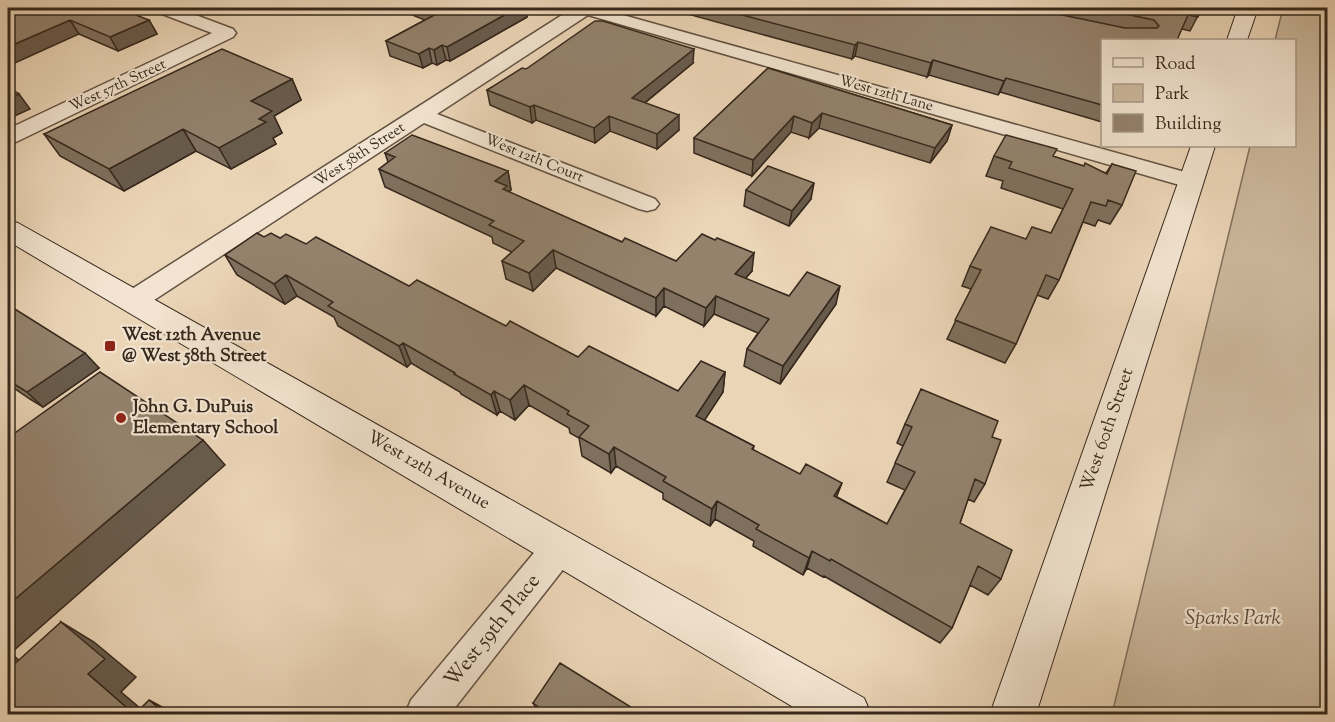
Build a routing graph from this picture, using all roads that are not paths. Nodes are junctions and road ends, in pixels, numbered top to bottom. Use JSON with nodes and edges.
{"nodes":[{"id":1,"x":163,"y":8,"type":"edge"},
{"id":2,"x":584,"y":8,"type":"edge"},
{"id":3,"x":1248,"y":8,"type":"edge"},
{"id":4,"x":1237,"y":39,"type":"edge"},
{"id":5,"x":422,"y":115,"type":"junction"},
{"id":6,"x":8,"y":137,"type":"edge"},
{"id":7,"x":1101,"y":139,"type":"edge"},
{"id":8,"x":1134,"y":147,"type":"edge"},
{"id":9,"x":1197,"y":163,"type":"edge"},
{"id":10,"x":647,"y":204,"type":"dead end"},
{"id":11,"x":8,"y":229,"type":"edge"},
{"id":12,"x":133,"y":302,"type":"junction"},
{"id":13,"x":560,"y":547,"type":"junction"},
{"id":14,"x":425,"y":714,"type":"edge"},
{"id":15,"x":848,"y":714,"type":"edge"},
{"id":16,"x":1013,"y":714,"type":"edge"}],
"edges":[{"from":1,"to":6,"type":"street","name":"West 57th Street"},
{"from":2,"to":5,"type":"street","name":"West 58th Street"},
{"from":2,"to":7,"type":"street","name":"West 12th Lane"},
{"from":3,"to":4,"type":"main road"},
{"from":5,"to":10,"type":"street","name":"West 12th Court"},
{"from":5,"to":12,"type":"street","name":"West 58th Street"},
{"from":8,"to":9,"type":"street","name":"West 12th Lane"},
{"from":9,"to":16,"type":"main road","name":"West 60th Street"},
{"from":11,"to":12,"type":"main road","name":"West 12th Avenue"},
{"from":12,"to":13,"type":"main road","name":"West 12th Avenue"},
{"from":13,"to":14,"type":"street","name":"West 59th Place"},
{"from":13,"to":15,"type":"main road","name":"West 12th Avenue"}]}
